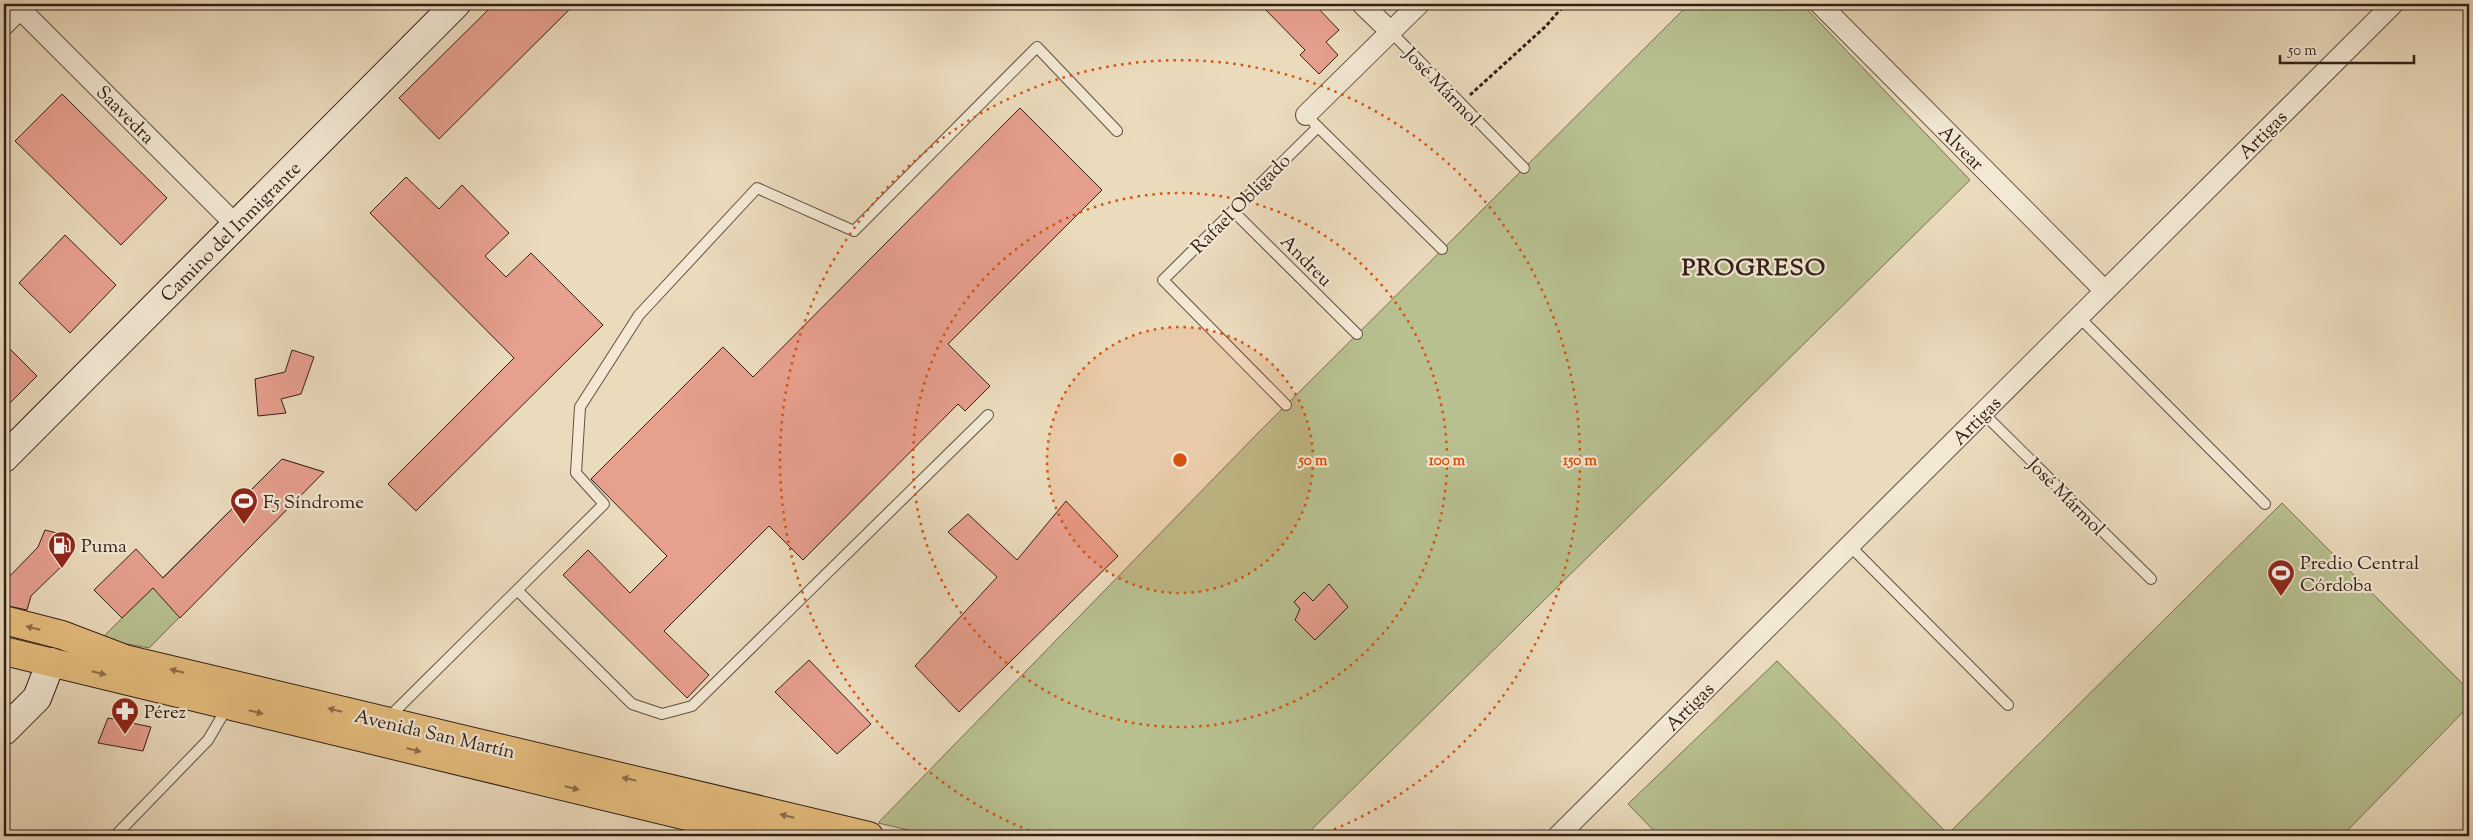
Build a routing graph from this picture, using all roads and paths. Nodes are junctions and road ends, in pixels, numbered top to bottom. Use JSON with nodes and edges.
{"nodes":[{"id":1,"x":456,"y":4,"type":"edge"},
{"id":2,"x":1362,"y":4,"type":"edge"},
{"id":3,"x":1419,"y":4,"type":"edge"},
{"id":4,"x":1565,"y":4,"type":"edge"},
{"id":5,"x":1820,"y":4,"type":"edge"},
{"id":6,"x":2393,"y":4,"type":"edge"},
{"id":7,"x":18,"y":6,"type":"edge"},
{"id":8,"x":4,"y":25,"type":"edge"},
{"id":9,"x":1390,"y":32,"type":"junction"},
{"id":10,"x":1460,"y":104,"type":"junction"},
{"id":11,"x":1312,"y":121,"type":"junction"},
{"id":12,"x":1117,"y":131,"type":"dead end"},
{"id":13,"x":1524,"y":168,"type":"dead end"},
{"id":14,"x":1233,"y":211,"type":"junction"},
{"id":15,"x":236,"y":225,"type":"junction"},
{"id":16,"x":1442,"y":249,"type":"dead end"},
{"id":17,"x":2104,"y":290,"type":"junction"},
{"id":18,"x":2078,"y":316,"type":"junction"},
{"id":19,"x":1357,"y":334,"type":"dead end"},
{"id":20,"x":1286,"y":405,"type":"dead end"},
{"id":21,"x":1982,"y":413,"type":"junction"},
{"id":22,"x":988,"y":415,"type":"dead end"},
{"id":23,"x":4,"y":458,"type":"edge"},
{"id":24,"x":2265,"y":504,"type":"dead end"},
{"id":25,"x":1850,"y":546,"type":"junction"},
{"id":26,"x":2151,"y":579,"type":"dead end"},
{"id":27,"x":518,"y":591,"type":"junction"},
{"id":28,"x":4,"y":620,"type":"edge"},
{"id":29,"x":62,"y":635,"type":"junction"},
{"id":30,"x":4,"y":651,"type":"edge"},
{"id":31,"x":51,"y":662,"type":"junction"},
{"id":32,"x":229,"y":705,"type":"junction"},
{"id":33,"x":2008,"y":705,"type":"dead end"},
{"id":34,"x":4,"y":731,"type":"edge"},
{"id":35,"x":382,"y":731,"type":"junction"},
{"id":36,"x":817,"y":832,"type":"edge"},
{"id":37,"x":116,"y":836,"type":"edge"},
{"id":38,"x":770,"y":836,"type":"edge"},
{"id":39,"x":869,"y":836,"type":"edge"},
{"id":40,"x":1558,"y":836,"type":"edge"}],
"edges":[{"from":1,"to":15,"type":"main road","name":"Camino del Inmigrante"},
{"from":2,"to":9,"type":"street","name":"José Mármol"},
{"from":3,"to":9,"type":"street","name":"Rafael Obligado"},
{"from":4,"to":10,"type":"path"},
{"from":5,"to":17,"type":"street","name":"Alvear"},
{"from":6,"to":17,"type":"street","name":"Artigas"},
{"from":7,"to":8,"type":"street"},
{"from":7,"to":15,"type":"street","name":"Saavedra"},
{"from":9,"to":10,"type":"lane","name":"José Mármol"},
{"from":9,"to":11,"type":"street","name":"Rafael Obligado"},
{"from":10,"to":13,"type":"lane","name":"José Mármol"},
{"from":11,"to":14,"type":"lane","name":"Rafael Obligado"},
{"from":11,"to":16,"type":"lane"},
{"from":12,"to":27,"type":"lane"},
{"from":14,"to":19,"type":"lane","name":"Andreu"},
{"from":14,"to":20,"type":"lane","name":"Rafael Obligado"},
{"from":15,"to":23,"type":"main road","name":"Camino del Inmigrante"},
{"from":17,"to":18,"type":"street","name":"Artigas"},
{"from":18,"to":21,"type":"street","name":"Artigas"},
{"from":18,"to":24,"type":"lane"},
{"from":21,"to":25,"type":"street","name":"Artigas"},
{"from":21,"to":26,"type":"lane","name":"José Mármol"},
{"from":22,"to":27,"type":"lane"},
{"from":25,"to":33,"type":"lane"},
{"from":25,"to":40,"type":"street","name":"Artigas"},
{"from":27,"to":35,"type":"lane"},
{"from":29,"to":28,"type":"main road","name":"Avenida San Martín","one_way":true},
{"from":29,"to":31,"type":"street"},
{"from":35,"to":29,"type":"main road","name":"Avenida San Martín","one_way":true},
{"from":30,"to":31,"type":"main road","name":"Avenida San Martín"},
{"from":31,"to":32,"type":"main road","name":"Avenida San Martín","one_way":true},
{"from":31,"to":34,"type":"main road"},
{"from":32,"to":35,"type":"main road","name":"Avenida San Martín","one_way":true},
{"from":32,"to":37,"type":"lane"},
{"from":36,"to":35,"type":"main road","name":"Avenida San Martín","one_way":true},
{"from":35,"to":38,"type":"main road","name":"Avenida San Martín","one_way":true},
{"from":36,"to":39,"type":"main road","name":"Avenida San Martín"}]}
